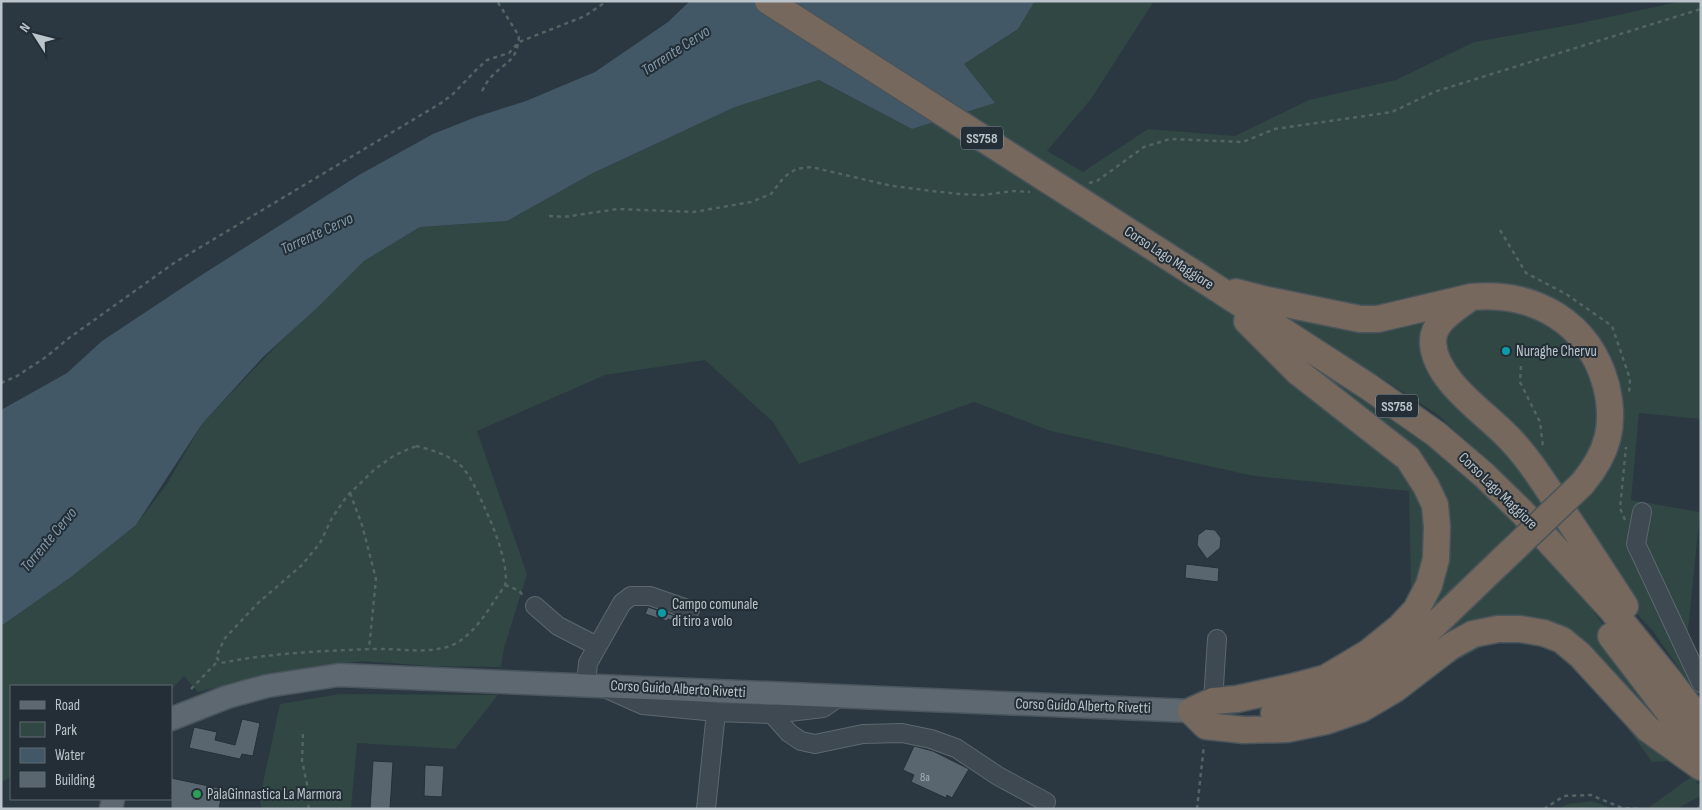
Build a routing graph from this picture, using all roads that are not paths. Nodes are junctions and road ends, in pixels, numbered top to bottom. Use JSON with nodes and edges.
{"nodes":[{"id":1,"x":768,"y":1,"type":"edge"},
{"id":2,"x":1211,"y":285,"type":"junction"},
{"id":3,"x":1471,"y":297,"type":"junction"},
{"id":4,"x":1642,"y":512,"type":"dead end"},
{"id":5,"x":1549,"y":541,"type":"junction"},
{"id":6,"x":535,"y":606,"type":"road end"},
{"id":7,"x":690,"y":610,"type":"dead end"},
{"id":8,"x":1217,"y":640,"type":"dead end"},
{"id":9,"x":597,"y":646,"type":"junction"},
{"id":10,"x":1669,"y":680,"type":"junction"},
{"id":11,"x":1701,"y":683,"type":"edge"},
{"id":12,"x":592,"y":685,"type":"junction"},
{"id":13,"x":840,"y":697,"type":"junction"},
{"id":14,"x":716,"y":712,"type":"junction"},
{"id":15,"x":1203,"y":712,"type":"junction"},
{"id":16,"x":772,"y":714,"type":"junction"},
{"id":17,"x":172,"y":719,"type":"edge"},
{"id":18,"x":1701,"y":722,"type":"edge"},
{"id":19,"x":1701,"y":754,"type":"edge"},
{"id":20,"x":1701,"y":767,"type":"edge"},
{"id":21,"x":1046,"y":802,"type":"dead end"},
{"id":22,"x":706,"y":809,"type":"edge"}],
"edges":[{"from":1,"to":2,"type":"highway","name":"Corso Lago Maggiore","number":"SS758","bridge":true},
{"from":2,"to":3,"type":"highway"},
{"from":2,"to":5,"type":"highway","name":"Corso Lago Maggiore","number":"SS758"},
{"from":2,"to":15,"type":"highway"},
{"from":3,"to":10,"type":"highway"},
{"from":3,"to":15,"type":"highway","bridge":true},
{"from":4,"to":11,"type":"street"},
{"from":5,"to":10,"type":"highway","name":"Corso Lago Maggiore","number":"SS758"},
{"from":5,"to":19,"type":"highway","name":"Corso Lago Maggiore","number":"SS758"},
{"from":6,"to":9,"type":"street"},
{"from":7,"to":9,"type":"street"},
{"from":8,"to":15,"type":"street"},
{"from":9,"to":12,"type":"street"},
{"from":10,"to":18,"type":"highway","name":"Corso Lago Maggiore","number":"SS758"},
{"from":12,"to":13,"type":"main road","name":"Corso Guido Alberto Rivetti"},
{"from":12,"to":14,"type":"street"},
{"from":12,"to":17,"type":"main road","name":"Corso Guido Alberto Rivetti"},
{"from":13,"to":15,"type":"main road","name":"Corso Guido Alberto Rivetti"},
{"from":13,"to":16,"type":"street"},
{"from":14,"to":16,"type":"street"},
{"from":14,"to":22,"type":"street"},
{"from":15,"to":20,"type":"highway"},
{"from":16,"to":21,"type":"street"}]}
